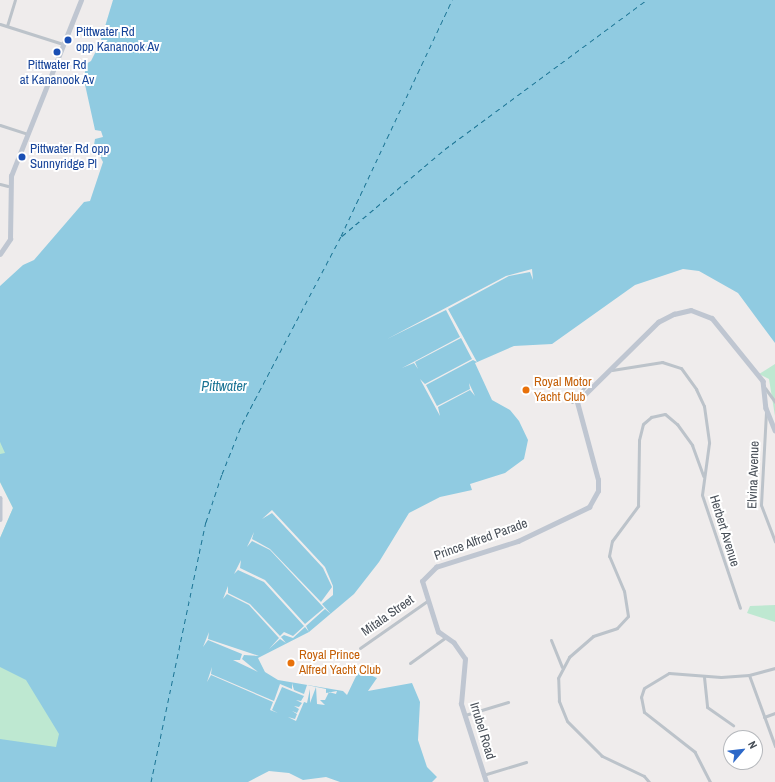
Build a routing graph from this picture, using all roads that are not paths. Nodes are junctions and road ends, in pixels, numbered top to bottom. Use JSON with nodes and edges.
{"nodes":[{"id":1,"x":15,"y":0,"type":"edge"},
{"id":2,"x":81,"y":0,"type":"edge"},
{"id":3,"x":0,"y":24,"type":"edge"},
{"id":4,"x":7,"y":26,"type":"junction"},
{"id":5,"x":63,"y":44,"type":"junction"},
{"id":6,"x":0,"y":125,"type":"edge"},
{"id":7,"x":27,"y":134,"type":"junction"},
{"id":8,"x":0,"y":184,"type":"edge"},
{"id":9,"x":8,"y":186,"type":"junction"},
{"id":10,"x":0,"y":254,"type":"edge"},
{"id":11,"x":612,"y":370,"type":"junction"},
{"id":12,"x":589,"y":382,"type":"dead end"},
{"id":13,"x":764,"y":388,"type":"junction"},
{"id":14,"x":572,"y":402,"type":"dead end"},
{"id":15,"x":775,"y":402,"type":"edge"},
{"id":16,"x":766,"y":408,"type":"junction"},
{"id":17,"x":775,"y":430,"type":"edge"},
{"id":18,"x":703,"y":476,"type":"junction"},
{"id":19,"x":0,"y":498,"type":"edge"},
{"id":20,"x":0,"y":519,"type":"edge"},
{"id":21,"x":775,"y":541,"type":"edge"},
{"id":22,"x":422,"y":581,"type":"joint"},
{"id":23,"x":427,"y":601,"type":"junction"},
{"id":24,"x":740,"y":608,"type":"dead end"},
{"id":25,"x":446,"y":637,"type":"junction"},
{"id":26,"x":551,"y":640,"type":"dead end"},
{"id":27,"x":360,"y":648,"type":"dead end"},
{"id":28,"x":410,"y":663,"type":"dead end"},
{"id":29,"x":562,"y":667,"type":"junction"},
{"id":30,"x":775,"y":668,"type":"edge"},
{"id":31,"x":749,"y":675,"type":"junction"},
{"id":32,"x":704,"y":677,"type":"junction"},
{"id":33,"x":508,"y":702,"type":"dead end"},
{"id":34,"x":775,"y":713,"type":"edge"},
{"id":35,"x":465,"y":715,"type":"junction"},
{"id":36,"x":764,"y":717,"type":"junction"},
{"id":37,"x":733,"y":724,"type":"dead end"},
{"id":38,"x":775,"y":746,"type":"edge"},
{"id":39,"x":526,"y":762,"type":"dead end"},
{"id":40,"x":483,"y":775,"type":"junction"},
{"id":41,"x":486,"y":782,"type":"edge"},
{"id":42,"x":649,"y":782,"type":"edge"},
{"id":43,"x":710,"y":782,"type":"edge"}],
"edges":[{"from":1,"to":4,"type":"street"},
{"from":2,"to":5,"type":"street"},
{"from":3,"to":4,"type":"street"},
{"from":4,"to":5,"type":"street"},
{"from":5,"to":7,"type":"street"},
{"from":6,"to":7,"type":"street"},
{"from":7,"to":9,"type":"street"},
{"from":8,"to":9,"type":"street"},
{"from":9,"to":10,"type":"street"},
{"from":11,"to":13,"type":"street","name":"Prince Alfred Parade"},
{"from":11,"to":18,"type":"street","name":"Herbert Avenue"},
{"from":11,"to":22,"type":"street","name":"Prince Alfred Parade"},
{"from":12,"to":14,"type":"street"},
{"from":13,"to":15,"type":"street"},
{"from":13,"to":16,"type":"street"},
{"from":16,"to":17,"type":"street"},
{"from":16,"to":21,"type":"street","name":"Elvina Avenue"},
{"from":18,"to":24,"type":"street","name":"Herbert Avenue"},
{"from":18,"to":29,"type":"street"},
{"from":19,"to":20,"type":"street"},
{"from":22,"to":23,"type":"street","name":"Irrubel Road"},
{"from":23,"to":25,"type":"street","name":"Irrubel Road"},
{"from":23,"to":27,"type":"street","name":"Mitala Street"},
{"from":25,"to":28,"type":"street"},
{"from":25,"to":35,"type":"street","name":"Irrubel Road"},
{"from":26,"to":29,"type":"street"},
{"from":29,"to":42,"type":"street"},
{"from":30,"to":31,"type":"street"},
{"from":31,"to":32,"type":"street"},
{"from":31,"to":36,"type":"street"},
{"from":32,"to":37,"type":"street"},
{"from":32,"to":43,"type":"street"},
{"from":33,"to":35,"type":"street"},
{"from":34,"to":36,"type":"street"},
{"from":35,"to":40,"type":"street","name":"Irrubel Road"},
{"from":36,"to":38,"type":"street"},
{"from":39,"to":40,"type":"street"},
{"from":40,"to":41,"type":"street","name":"Irrubel Road"}]}
